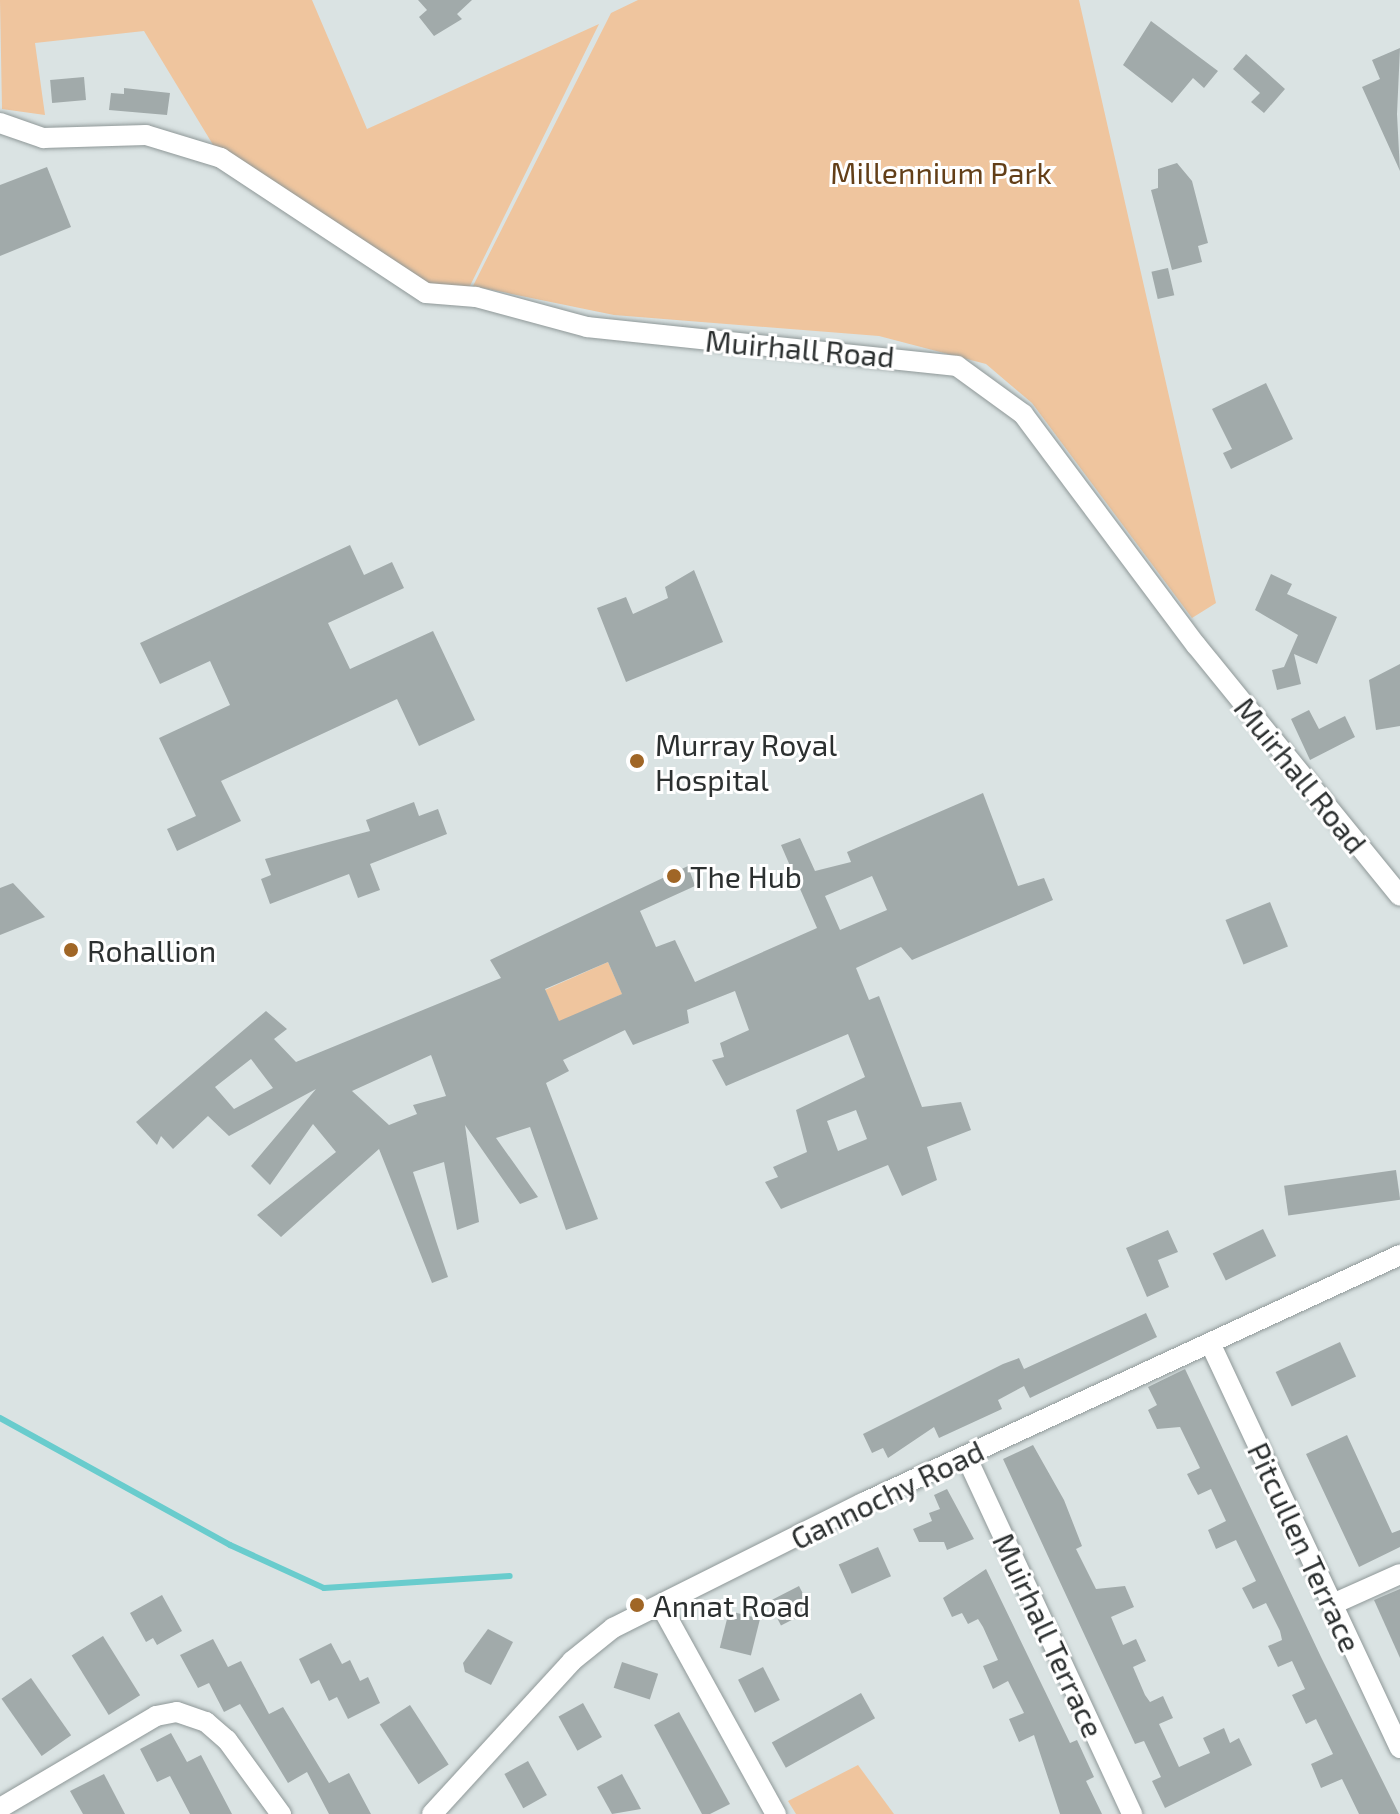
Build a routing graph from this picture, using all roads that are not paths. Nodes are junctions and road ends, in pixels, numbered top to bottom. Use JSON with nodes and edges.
{"nodes":[{"id":1,"x":0,"y":123,"type":"edge"},
{"id":2,"x":1400,"y":896,"type":"edge"},
{"id":3,"x":1400,"y":1255,"type":"edge"},
{"id":4,"x":1211,"y":1345,"type":"junction"},
{"id":5,"x":966,"y":1456,"type":"junction"},
{"id":6,"x":1400,"y":1574,"type":"edge"},
{"id":7,"x":1333,"y":1604,"type":"junction"},
{"id":8,"x":661,"y":1606,"type":"junction"},
{"id":9,"x":1400,"y":1748,"type":"edge"},
{"id":10,"x":0,"y":1808,"type":"edge"},
{"id":11,"x":281,"y":1814,"type":"edge"},
{"id":12,"x":432,"y":1814,"type":"edge"},
{"id":13,"x":776,"y":1814,"type":"edge"},
{"id":14,"x":1132,"y":1814,"type":"edge"}],
"edges":[{"from":1,"to":2,"type":"street","name":"Muirhall Road"},
{"from":3,"to":4,"type":"street","name":"Gannochy Road"},
{"from":4,"to":5,"type":"street","name":"Gannochy Road"},
{"from":4,"to":7,"type":"street","name":"Pitcullen Terrace"},
{"from":5,"to":8,"type":"street","name":"Gannochy Road"},
{"from":5,"to":14,"type":"street","name":"Muirhall Terrace"},
{"from":6,"to":7,"type":"street"},
{"from":7,"to":9,"type":"street","name":"Pitcullen Terrace"},
{"from":8,"to":12,"type":"street","name":"Gannochy Road"},
{"from":8,"to":13,"type":"street"},
{"from":10,"to":11,"type":"street"}]}
